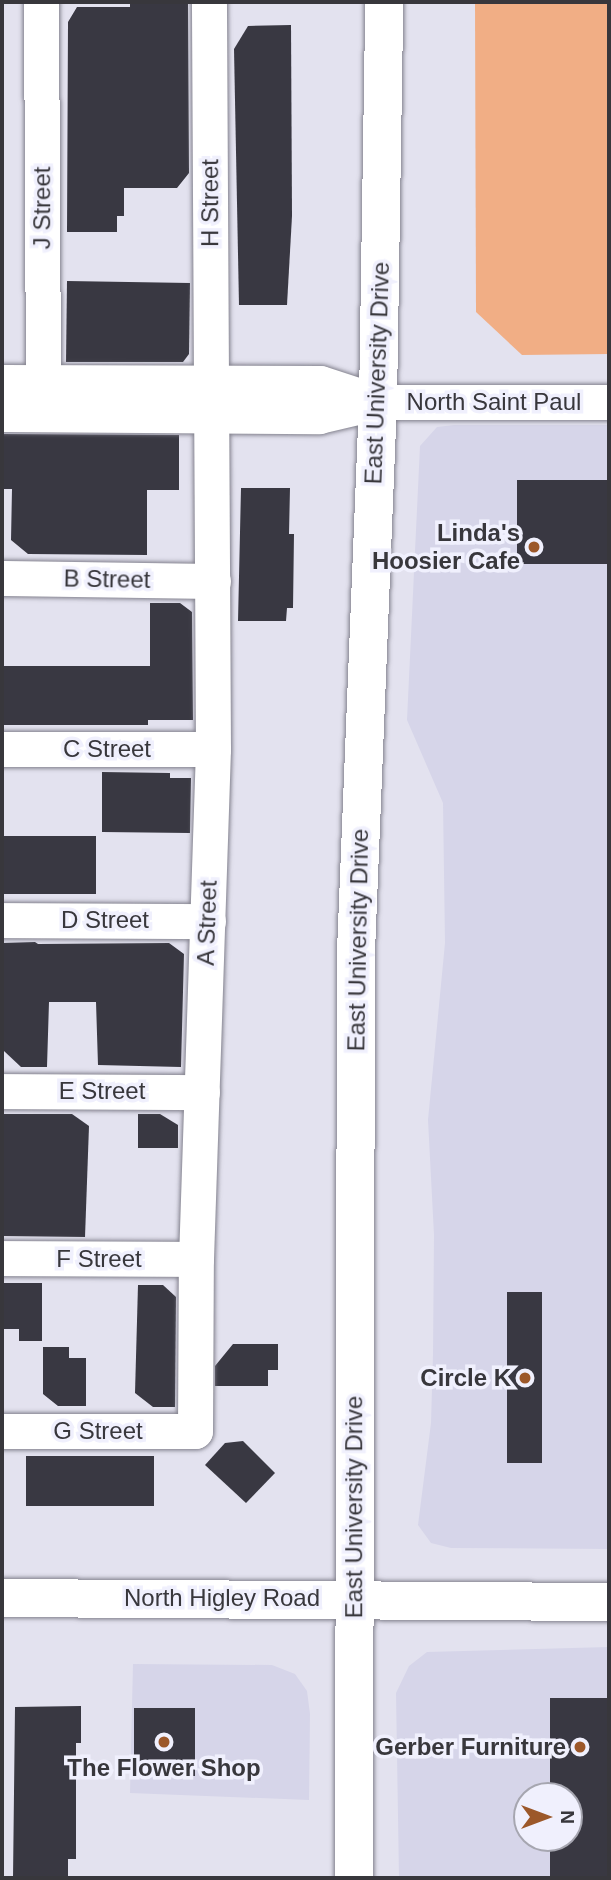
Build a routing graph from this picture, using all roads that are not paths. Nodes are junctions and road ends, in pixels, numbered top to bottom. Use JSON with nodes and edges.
{"nodes":[{"id":1,"x":41,"y":2,"type":"edge"},
{"id":2,"x":209,"y":2,"type":"edge"},
{"id":3,"x":384,"y":2,"type":"edge"},
{"id":4,"x":2,"y":382,"type":"edge"},
{"id":5,"x":43,"y":398,"type":"junction"},
{"id":6,"x":211,"y":400,"type":"junction"},
{"id":7,"x":378,"y":402,"type":"junction"},
{"id":8,"x":609,"y":402,"type":"edge"},
{"id":9,"x":2,"y":414,"type":"edge"},
{"id":10,"x":2,"y":578,"type":"edge"},
{"id":11,"x":213,"y":581,"type":"junction"},
{"id":12,"x":2,"y":749,"type":"edge"},
{"id":13,"x":213,"y":749,"type":"junction"},
{"id":14,"x":2,"y":920,"type":"edge"},
{"id":15,"x":208,"y":921,"type":"junction"},
{"id":16,"x":2,"y":1091,"type":"edge"},
{"id":17,"x":202,"y":1092,"type":"junction"},
{"id":18,"x":2,"y":1258,"type":"edge"},
{"id":19,"x":196,"y":1259,"type":"junction"},
{"id":20,"x":2,"y":1431,"type":"edge"},
{"id":21,"x":195,"y":1431,"type":"joint"},
{"id":22,"x":2,"y":1598,"type":"edge"},
{"id":23,"x":353,"y":1598,"type":"junction"},
{"id":24,"x":609,"y":1602,"type":"edge"},
{"id":25,"x":354,"y":1878,"type":"edge"}],
"edges":[{"from":1,"to":5,"type":"street","name":"J Street"},
{"from":2,"to":6,"type":"street","name":"H Street"},
{"from":3,"to":7,"type":"main road","name":"East University Drive"},
{"from":4,"to":5,"type":"street"},
{"from":5,"to":6,"type":"street"},
{"from":5,"to":9,"type":"street"},
{"from":6,"to":7,"type":"street"},
{"from":6,"to":11,"type":"street","name":"A Street"},
{"from":7,"to":8,"type":"street","name":"North Saint Paul"},
{"from":7,"to":23,"type":"main road","name":"East University Drive"},
{"from":10,"to":11,"type":"street","name":"B Street"},
{"from":11,"to":13,"type":"street","name":"A Street"},
{"from":12,"to":13,"type":"street","name":"C Street"},
{"from":13,"to":15,"type":"street","name":"A Street"},
{"from":14,"to":15,"type":"street","name":"D Street"},
{"from":15,"to":17,"type":"street","name":"A Street"},
{"from":16,"to":17,"type":"street","name":"E Street"},
{"from":17,"to":19,"type":"street","name":"A Street"},
{"from":18,"to":19,"type":"street","name":"F Street"},
{"from":19,"to":21,"type":"street","name":"A Street"},
{"from":20,"to":21,"type":"street","name":"G Street"},
{"from":22,"to":23,"type":"main road","name":"North Higley Road"},
{"from":23,"to":24,"type":"main road","name":"North Higley Road"},
{"from":23,"to":25,"type":"main road","name":"East University Drive"}]}
